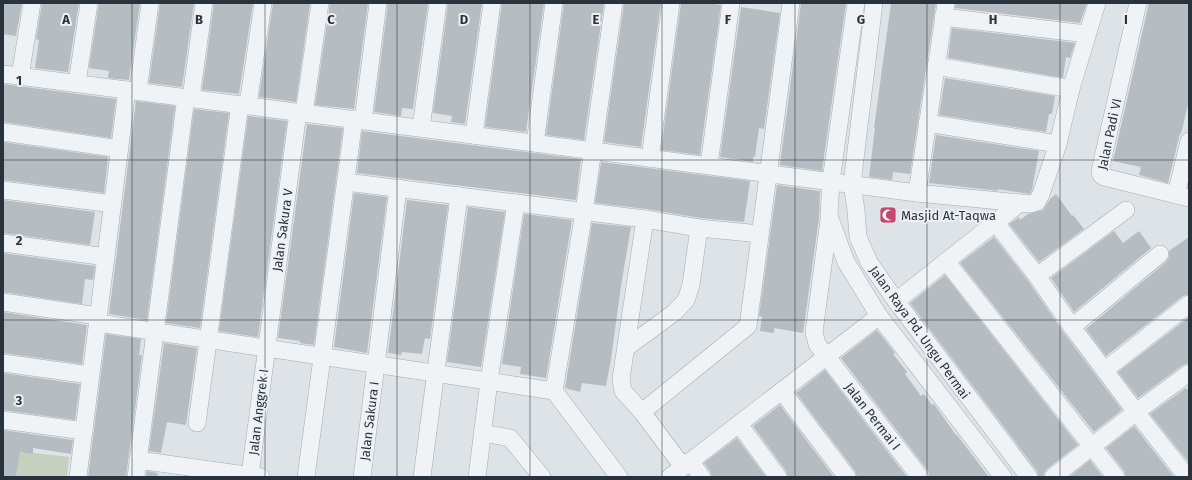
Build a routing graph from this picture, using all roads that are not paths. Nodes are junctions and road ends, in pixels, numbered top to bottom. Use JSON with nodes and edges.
{"nodes":[{"id":1,"x":32,"y":3,"type":"edge"},
{"id":2,"x":89,"y":3,"type":"edge"},
{"id":3,"x":150,"y":3,"type":"edge"},
{"id":4,"x":204,"y":3,"type":"edge"},
{"id":5,"x":263,"y":3,"type":"edge"},
{"id":6,"x":320,"y":3,"type":"edge"},
{"id":7,"x":378,"y":3,"type":"edge"},
{"id":8,"x":438,"y":3,"type":"edge"},
{"id":9,"x":492,"y":3,"type":"edge"},
{"id":10,"x":554,"y":3,"type":"edge"},
{"id":11,"x":614,"y":3,"type":"edge"},
{"id":12,"x":671,"y":3,"type":"edge"},
{"id":13,"x":731,"y":3,"type":"edge"},
{"id":14,"x":791,"y":3,"type":"edge"},
{"id":15,"x":856,"y":3,"type":"edge"},
{"id":16,"x":874,"y":3,"type":"edge"},
{"id":17,"x":1097,"y":3,"type":"edge"},
{"id":18,"x":1138,"y":3,"type":"edge"},
{"id":19,"x":944,"y":10,"type":"edge"},
{"id":20,"x":1087,"y":34,"type":"junction"},
{"id":21,"x":936,"y":66,"type":"junction"},
{"id":22,"x":3,"y":74,"type":"edge"},
{"id":23,"x":20,"y":76,"type":"junction"},
{"id":24,"x":77,"y":83,"type":"junction"},
{"id":25,"x":1071,"y":89,"type":"junction"},
{"id":26,"x":133,"y":90,"type":"junction"},
{"id":27,"x":188,"y":98,"type":"junction"},
{"id":28,"x":244,"y":105,"type":"junction"},
{"id":29,"x":301,"y":112,"type":"junction"},
{"id":30,"x":358,"y":120,"type":"junction"},
{"id":31,"x":927,"y":123,"type":"junction"},
{"id":32,"x":421,"y":128,"type":"junction"},
{"id":33,"x":3,"y":132,"type":"edge"},
{"id":34,"x":474,"y":135,"type":"junction"},
{"id":35,"x":1189,"y":141,"type":"edge"},
{"id":36,"x":535,"y":143,"type":"junction"},
{"id":37,"x":1058,"y":144,"type":"junction"},
{"id":38,"x":120,"y":149,"type":"junction"},
{"id":39,"x":592,"y":150,"type":"junction"},
{"id":40,"x":650,"y":158,"type":"junction"},
{"id":41,"x":709,"y":165,"type":"junction"},
{"id":42,"x":769,"y":173,"type":"junction"},
{"id":43,"x":831,"y":181,"type":"junction"},
{"id":44,"x":346,"y":182,"type":"junction"},
{"id":45,"x":852,"y":184,"type":"junction"},
{"id":46,"x":398,"y":188,"type":"junction"},
{"id":47,"x":3,"y":190,"type":"edge"},
{"id":48,"x":917,"y":193,"type":"junction"},
{"id":49,"x":459,"y":196,"type":"junction"},
{"id":50,"x":1183,"y":196,"type":"edge"},
{"id":51,"x":516,"y":203,"type":"junction"},
{"id":52,"x":1020,"y":203,"type":"junction"},
{"id":53,"x":113,"y":204,"type":"junction"},
{"id":54,"x":1126,"y":210,"type":"dead end"},
{"id":55,"x":584,"y":212,"type":"junction"},
{"id":56,"x":829,"y":216,"type":"junction"},
{"id":57,"x":645,"y":219,"type":"junction"},
{"id":58,"x":995,"y":222,"type":"junction"},
{"id":59,"x":699,"y":228,"type":"junction"},
{"id":60,"x":760,"y":234,"type":"junction"},
{"id":61,"x":3,"y":243,"type":"edge"},
{"id":62,"x":1160,"y":254,"type":"dead end"},
{"id":63,"x":106,"y":257,"type":"junction"},
{"id":64,"x":946,"y":261,"type":"junction"},
{"id":65,"x":1037,"y":276,"type":"junction"},
{"id":66,"x":896,"y":301,"type":"junction"},
{"id":67,"x":3,"y":302,"type":"edge"},
{"id":68,"x":1189,"y":304,"type":"edge"},
{"id":69,"x":879,"y":316,"type":"junction"},
{"id":70,"x":98,"y":320,"type":"junction"},
{"id":71,"x":1072,"y":327,"type":"junction"},
{"id":72,"x":155,"y":332,"type":"junction"},
{"id":73,"x":209,"y":340,"type":"junction"},
{"id":74,"x":626,"y":348,"type":"junction"},
{"id":75,"x":267,"y":349,"type":"junction"},
{"id":76,"x":826,"y":355,"type":"junction"},
{"id":77,"x":322,"y":357,"type":"junction"},
{"id":78,"x":3,"y":362,"type":"edge"},
{"id":79,"x":376,"y":365,"type":"junction"},
{"id":80,"x":1105,"y":370,"type":"junction"},
{"id":81,"x":436,"y":374,"type":"junction"},
{"id":82,"x":90,"y":375,"type":"junction"},
{"id":83,"x":1189,"y":375,"type":"edge"},
{"id":84,"x":488,"y":381,"type":"junction"},
{"id":85,"x":554,"y":391,"type":"junction"},
{"id":86,"x":782,"y":391,"type":"junction"},
{"id":87,"x":642,"y":412,"type":"junction"},
{"id":88,"x":1136,"y":412,"type":"junction"},
{"id":89,"x":3,"y":420,"type":"edge"},
{"id":90,"x":197,"y":423,"type":"dead end"},
{"id":91,"x":739,"y":424,"type":"junction"},
{"id":92,"x":84,"y":431,"type":"junction"},
{"id":93,"x":482,"y":433,"type":"junction"},
{"id":94,"x":1092,"y":446,"type":"junction"},
{"id":95,"x":138,"y":460,"type":"junction"},
{"id":96,"x":681,"y":468,"type":"edge"},
{"id":97,"x":537,"y":474,"type":"edge"},
{"id":98,"x":255,"y":476,"type":"edge"},
{"id":99,"x":78,"y":477,"type":"edge"},
{"id":100,"x":136,"y":477,"type":"edge"},
{"id":101,"x":306,"y":477,"type":"edge"},
{"id":102,"x":362,"y":477,"type":"edge"},
{"id":103,"x":422,"y":477,"type":"edge"},
{"id":104,"x":476,"y":477,"type":"edge"},
{"id":105,"x":619,"y":477,"type":"edge"},
{"id":106,"x":702,"y":477,"type":"edge"},
{"id":107,"x":778,"y":477,"type":"edge"},
{"id":108,"x":848,"y":477,"type":"edge"},
{"id":109,"x":920,"y":477,"type":"edge"},
{"id":110,"x":1003,"y":477,"type":"edge"},
{"id":111,"x":1029,"y":477,"type":"edge"},
{"id":112,"x":1053,"y":477,"type":"edge"},
{"id":113,"x":1116,"y":477,"type":"edge"},
{"id":114,"x":1187,"y":477,"type":"edge"}],
"edges":[{"from":1,"to":23,"type":"street"},
{"from":2,"to":24,"type":"street"},
{"from":3,"to":26,"type":"street"},
{"from":4,"to":27,"type":"street"},
{"from":5,"to":28,"type":"street"},
{"from":6,"to":29,"type":"street","name":"Jalan Sakura V"},
{"from":7,"to":30,"type":"street"},
{"from":8,"to":32,"type":"street"},
{"from":9,"to":34,"type":"street"},
{"from":10,"to":36,"type":"street"},
{"from":11,"to":39,"type":"street"},
{"from":12,"to":40,"type":"street"},
{"from":13,"to":41,"type":"street"},
{"from":14,"to":42,"type":"street"},
{"from":15,"to":43,"type":"street","name":"Jalan Raya Pd. Ungu Permai"},
{"from":16,"to":45,"type":"street","name":"Jalan Raya Pd. Ungu Permai"},
{"from":17,"to":20,"type":"street"},
{"from":18,"to":50,"type":"street","name":"Jalan Padi VI"},
{"from":19,"to":20,"type":"street"},
{"from":19,"to":21,"type":"street"},
{"from":20,"to":25,"type":"street"},
{"from":21,"to":25,"type":"street"},
{"from":21,"to":31,"type":"street"},
{"from":22,"to":23,"type":"street"},
{"from":23,"to":24,"type":"street"},
{"from":24,"to":26,"type":"street"},
{"from":25,"to":37,"type":"street"},
{"from":26,"to":27,"type":"street"},
{"from":26,"to":38,"type":"street"},
{"from":27,"to":28,"type":"street"},
{"from":27,"to":72,"type":"street"},
{"from":28,"to":29,"type":"street"},
{"from":28,"to":73,"type":"street"},
{"from":29,"to":30,"type":"street"},
{"from":29,"to":75,"type":"street","name":"Jalan Sakura V"},
{"from":30,"to":32,"type":"street"},
{"from":30,"to":44,"type":"street"},
{"from":31,"to":37,"type":"street"},
{"from":31,"to":48,"type":"street"},
{"from":32,"to":34,"type":"street"},
{"from":33,"to":38,"type":"street"},
{"from":34,"to":36,"type":"street"},
{"from":35,"to":50,"type":"street"},
{"from":36,"to":39,"type":"street"},
{"from":37,"to":52,"type":"street"},
{"from":38,"to":53,"type":"street"},
{"from":39,"to":40,"type":"street"},
{"from":39,"to":55,"type":"street"},
{"from":40,"to":41,"type":"street"},
{"from":41,"to":42,"type":"street"},
{"from":42,"to":43,"type":"street"},
{"from":42,"to":60,"type":"street"},
{"from":43,"to":45,"type":"street"},
{"from":43,"to":56,"type":"street","name":"Jalan Raya Pd. Ungu Permai"},
{"from":44,"to":46,"type":"street"},
{"from":44,"to":77,"type":"street"},
{"from":45,"to":48,"type":"street"},
{"from":45,"to":66,"type":"street","name":"Jalan Raya Pd. Ungu Permai"},
{"from":46,"to":49,"type":"street"},
{"from":46,"to":79,"type":"street","name":"Jalan Sakura I"},
{"from":47,"to":53,"type":"street"},
{"from":48,"to":52,"type":"street"},
{"from":49,"to":51,"type":"street"},
{"from":49,"to":81,"type":"street"},
{"from":51,"to":55,"type":"street"},
{"from":51,"to":84,"type":"street"},
{"from":52,"to":58,"type":"street"},
{"from":53,"to":63,"type":"street"},
{"from":54,"to":65,"type":"street"},
{"from":55,"to":57,"type":"street"},
{"from":55,"to":85,"type":"street"},
{"from":56,"to":69,"type":"street","name":"Jalan Raya Pd. Ungu Permai"},
{"from":56,"to":76,"type":"street","name":"Jalan Permai I"},
{"from":57,"to":59,"type":"street"},
{"from":57,"to":74,"type":"street"},
{"from":58,"to":64,"type":"street"},
{"from":58,"to":65,"type":"street"},
{"from":59,"to":60,"type":"street"},
{"from":59,"to":74,"type":"street"},
{"from":60,"to":87,"type":"street"},
{"from":61,"to":63,"type":"street"},
{"from":62,"to":71,"type":"street"},
{"from":63,"to":70,"type":"street"},
{"from":64,"to":66,"type":"street"},
{"from":64,"to":94,"type":"street"},
{"from":65,"to":71,"type":"street"},
{"from":66,"to":111,"type":"street","name":"Jalan Raya Pd. Ungu Permai"},
{"from":67,"to":70,"type":"street"},
{"from":68,"to":80,"type":"street"},
{"from":69,"to":76,"type":"street"},
{"from":69,"to":110,"type":"street","name":"Jalan Raya Pd. Ungu Permai"},
{"from":70,"to":72,"type":"street"},
{"from":70,"to":82,"type":"street"},
{"from":71,"to":80,"type":"street"},
{"from":72,"to":73,"type":"street"},
{"from":72,"to":95,"type":"street"},
{"from":73,"to":75,"type":"street"},
{"from":73,"to":90,"type":"street"},
{"from":74,"to":87,"type":"street"},
{"from":75,"to":77,"type":"street"},
{"from":75,"to":98,"type":"street","name":"Jalan Anggrek I"},
{"from":76,"to":86,"type":"street"},
{"from":76,"to":109,"type":"street","name":"Jalan Permai I"},
{"from":77,"to":79,"type":"street"},
{"from":77,"to":101,"type":"street"},
{"from":78,"to":82,"type":"street"},
{"from":79,"to":81,"type":"street"},
{"from":79,"to":102,"type":"street","name":"Jalan Sakura I"},
{"from":80,"to":88,"type":"street"},
{"from":81,"to":84,"type":"street"},
{"from":81,"to":103,"type":"street"},
{"from":82,"to":92,"type":"street"},
{"from":83,"to":88,"type":"street"},
{"from":84,"to":85,"type":"street"},
{"from":84,"to":93,"type":"street"},
{"from":85,"to":105,"type":"street"},
{"from":86,"to":91,"type":"street"},
{"from":86,"to":108,"type":"street"},
{"from":87,"to":96,"type":"street"},
{"from":88,"to":94,"type":"street"},
{"from":88,"to":114,"type":"street"},
{"from":89,"to":92,"type":"street"},
{"from":91,"to":96,"type":"street"},
{"from":91,"to":107,"type":"street"},
{"from":92,"to":99,"type":"street"},
{"from":93,"to":97,"type":"street"},
{"from":93,"to":104,"type":"street"},
{"from":94,"to":112,"type":"street"},
{"from":94,"to":113,"type":"street"},
{"from":95,"to":98,"type":"street"},
{"from":95,"to":100,"type":"street"},
{"from":96,"to":106,"type":"street"}]}
